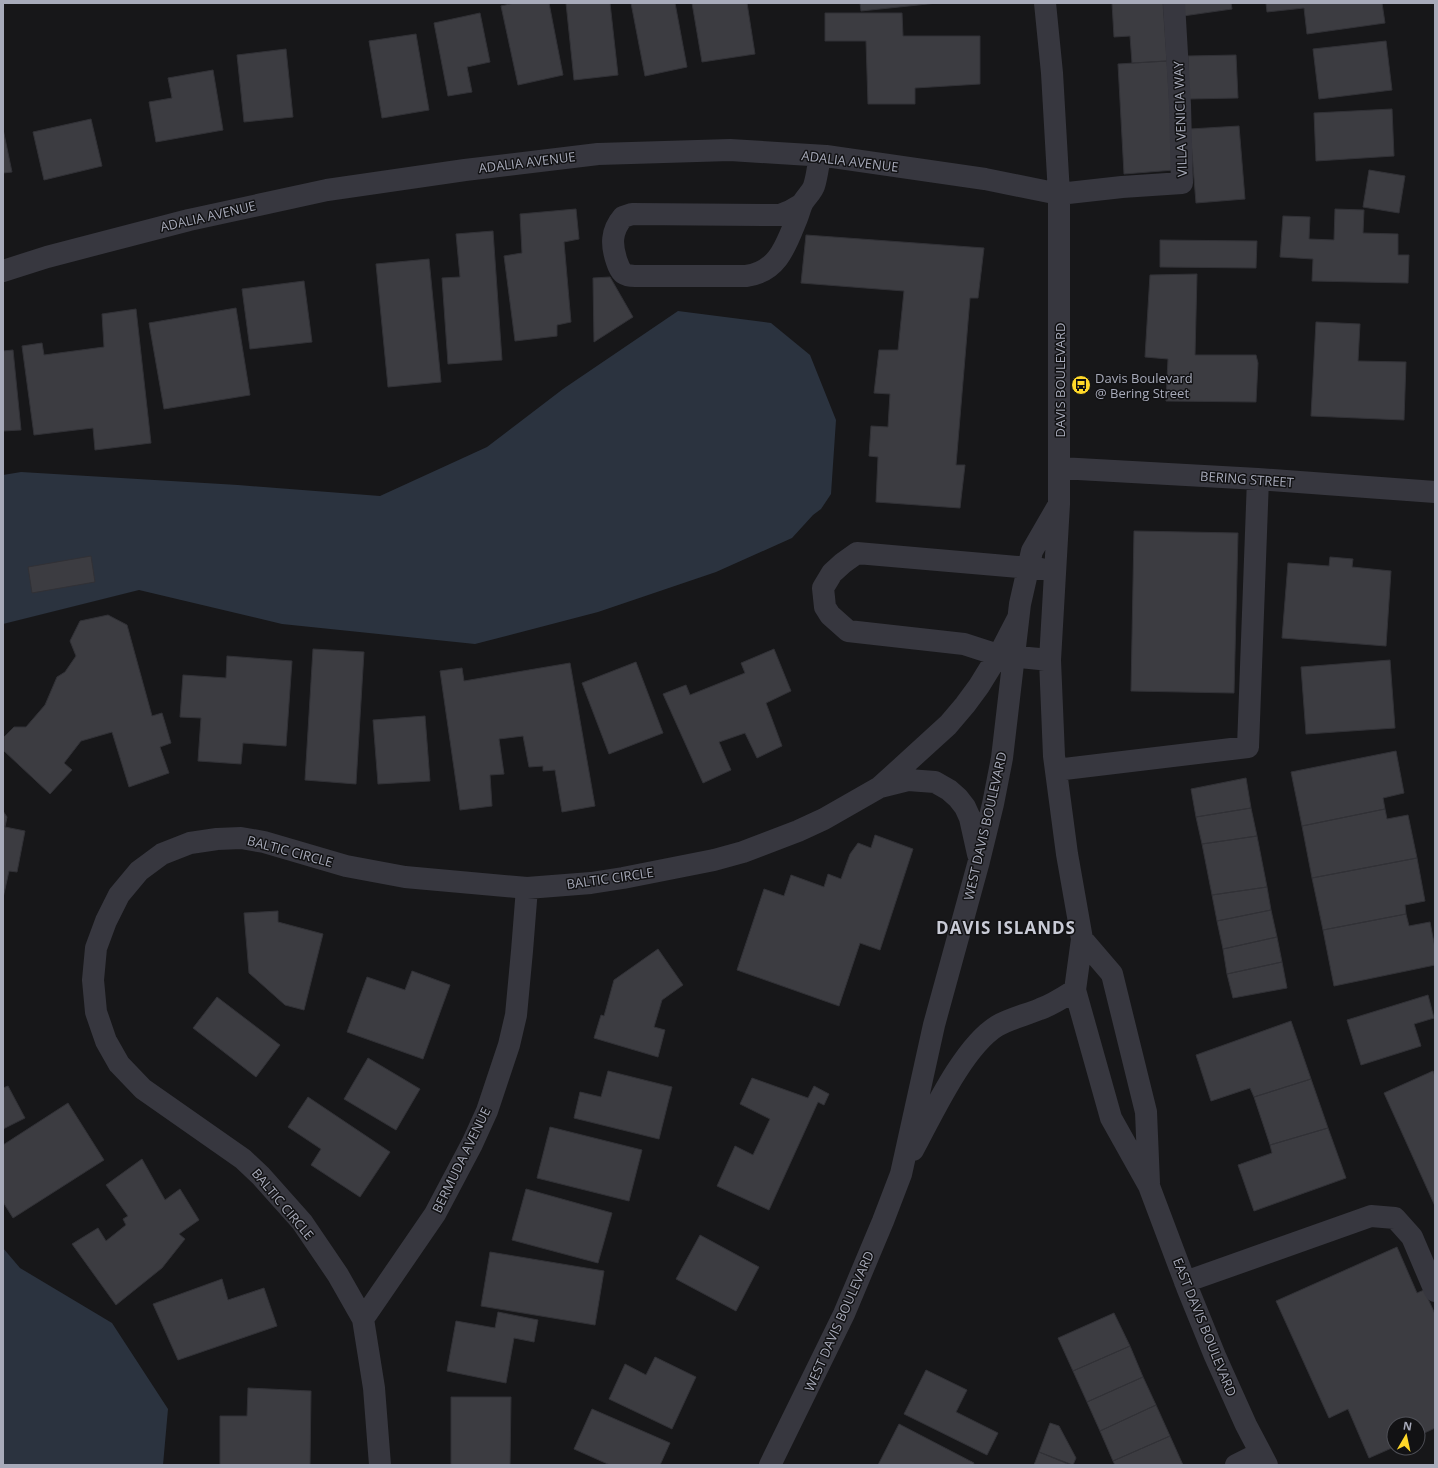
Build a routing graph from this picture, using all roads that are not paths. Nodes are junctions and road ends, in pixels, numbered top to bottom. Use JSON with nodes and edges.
{"nodes":[{"id":1,"x":1045,"y":3,"type":"edge"},
{"id":2,"x":1174,"y":3,"type":"edge"},
{"id":3,"x":820,"y":156,"type":"junction"},
{"id":4,"x":1059,"y":194,"type":"junction"},
{"id":5,"x":802,"y":204,"type":"junction"},
{"id":6,"x":3,"y":271,"type":"edge"},
{"id":7,"x":1060,"y":468,"type":"junction"},
{"id":8,"x":1258,"y":479,"type":"junction"},
{"id":9,"x":1435,"y":492,"type":"edge"},
{"id":10,"x":1059,"y":504,"type":"junction"},
{"id":11,"x":1028,"y":568,"type":"junction"},
{"id":12,"x":1056,"y":570,"type":"junction"},
{"id":13,"x":1006,"y":656,"type":"junction"},
{"id":14,"x":1050,"y":660,"type":"junction"},
{"id":15,"x":1055,"y":763,"type":"junction"},
{"id":16,"x":880,"y":786,"type":"junction"},
{"id":17,"x":979,"y":860,"type":"junction"},
{"id":18,"x":527,"y":888,"type":"junction"},
{"id":19,"x":1082,"y":939,"type":"junction"},
{"id":20,"x":1075,"y":990,"type":"junction"},
{"id":21,"x":901,"y":1174,"type":"junction"},
{"id":22,"x":1149,"y":1186,"type":"junction"},
{"id":23,"x":1185,"y":1282,"type":"junction"},
{"id":24,"x":1435,"y":1291,"type":"edge"},
{"id":25,"x":363,"y":1320,"type":"junction"},
{"id":26,"x":1264,"y":1459,"type":"edge"},
{"id":27,"x":380,"y":1465,"type":"edge"},
{"id":28,"x":770,"y":1465,"type":"edge"},
{"id":29,"x":1236,"y":1465,"type":"edge"}],
"edges":[{"from":1,"to":4,"type":"street","name":"DAVIS BOULEVARD"},
{"from":2,"to":4,"type":"street","name":"VILLA VENICIA WAY"},
{"from":3,"to":4,"type":"street","name":"ADALIA AVENUE"},
{"from":3,"to":5,"type":"street"},
{"from":3,"to":6,"type":"street","name":"ADALIA AVENUE"},
{"from":4,"to":7,"type":"street","name":"DAVIS BOULEVARD"},
{"from":5,"to":5,"type":"street"},
{"from":7,"to":8,"type":"street","name":"BERING STREET"},
{"from":7,"to":10,"type":"street","name":"DAVIS BOULEVARD"},
{"from":8,"to":9,"type":"street","name":"BERING STREET"},
{"from":8,"to":15,"type":"street"},
{"from":10,"to":11,"type":"street"},
{"from":10,"to":12,"type":"street","name":"DAVIS BOULEVARD"},
{"from":11,"to":12,"type":"street"},
{"from":11,"to":13,"type":"street"},
{"from":11,"to":13,"type":"street"},
{"from":12,"to":14,"type":"street","name":"DAVIS BOULEVARD"},
{"from":13,"to":14,"type":"street"},
{"from":13,"to":16,"type":"street"},
{"from":13,"to":17,"type":"street","name":"WEST DAVIS BOULEVARD"},
{"from":14,"to":15,"type":"street","name":"DAVIS BOULEVARD"},
{"from":15,"to":19,"type":"street","name":"EAST DAVIS BOULEVARD"},
{"from":16,"to":17,"type":"street"},
{"from":16,"to":18,"type":"street","name":"BALTIC CIRCLE"},
{"from":17,"to":21,"type":"street","name":"WEST DAVIS BOULEVARD"},
{"from":18,"to":25,"type":"street","name":"BERMUDA AVENUE"},
{"from":18,"to":25,"type":"street","name":"BALTIC CIRCLE"},
{"from":19,"to":20,"type":"street","name":"EAST DAVIS BOULEVARD"},
{"from":19,"to":22,"type":"street","name":"EAST DAVIS BOULEVARD"},
{"from":20,"to":21,"type":"street","name":"WEST DAVIS BOULEVARD"},
{"from":20,"to":22,"type":"street","name":"EAST DAVIS BOULEVARD"},
{"from":21,"to":28,"type":"street","name":"WEST DAVIS BOULEVARD"},
{"from":22,"to":23,"type":"street","name":"EAST DAVIS BOULEVARD"},
{"from":23,"to":24,"type":"street"},
{"from":23,"to":26,"type":"street","name":"EAST DAVIS BOULEVARD"},
{"from":25,"to":27,"type":"street","name":"BALTIC CIRCLE"},
{"from":26,"to":29,"type":"street"}]}
